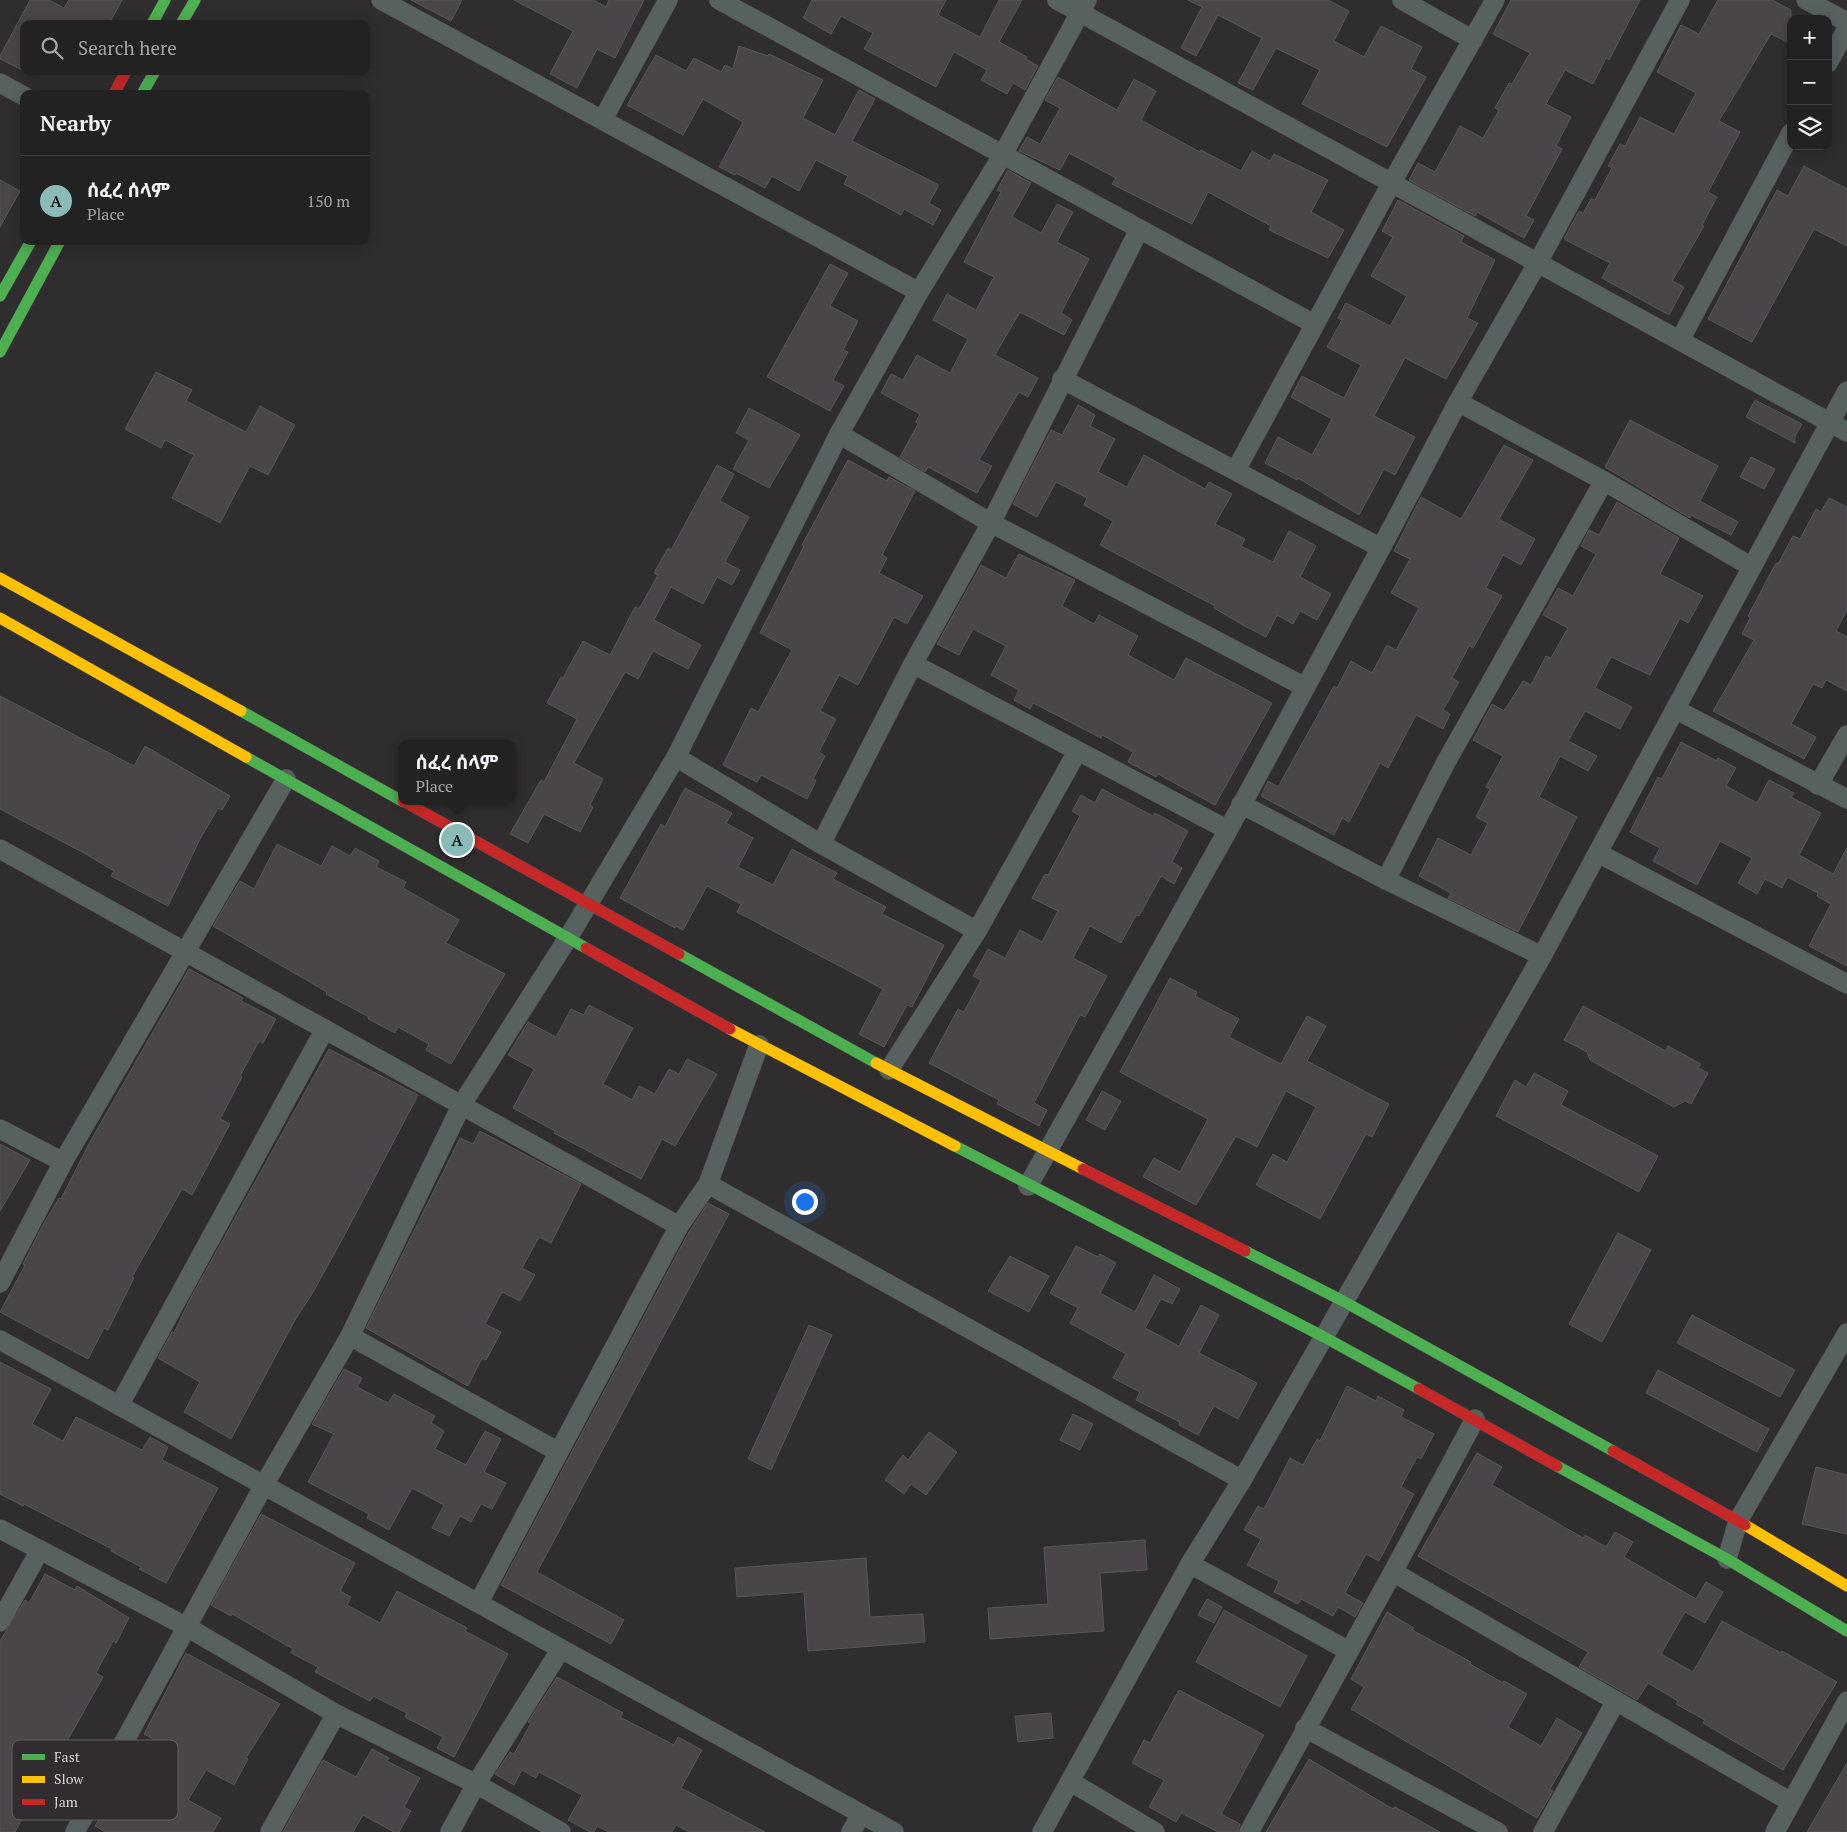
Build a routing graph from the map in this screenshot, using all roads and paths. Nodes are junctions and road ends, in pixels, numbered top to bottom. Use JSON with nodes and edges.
{"nodes":[{"id":1,"x":165,"y":0,"type":"edge"},
{"id":2,"x":195,"y":0,"type":"edge"},
{"id":3,"x":381,"y":0,"type":"edge"},
{"id":4,"x":668,"y":0,"type":"edge"},
{"id":5,"x":719,"y":0,"type":"edge"},
{"id":6,"x":1057,"y":0,"type":"edge"},
{"id":7,"x":1402,"y":0,"type":"edge"},
{"id":8,"x":1495,"y":0,"type":"edge"},
{"id":9,"x":1680,"y":0,"type":"edge"},
{"id":10,"x":1806,"y":0,"type":"edge"},
{"id":11,"x":1083,"y":6,"type":"edge"},
{"id":12,"x":154,"y":20,"type":"edge"},
{"id":13,"x":183,"y":20,"type":"edge"},
{"id":14,"x":1847,"y":22,"type":"edge"},
{"id":15,"x":1847,"y":28,"type":"edge"},
{"id":16,"x":1473,"y":40,"type":"junction"},
{"id":17,"x":1830,"y":60,"type":"edge"},
{"id":18,"x":124,"y":75,"type":"edge"},
{"id":19,"x":153,"y":75,"type":"edge"},
{"id":20,"x":0,"y":83,"type":"edge"},
{"id":21,"x":116,"y":90,"type":"edge"},
{"id":22,"x":144,"y":90,"type":"edge"},
{"id":23,"x":20,"y":94,"type":"edge"},
{"id":24,"x":603,"y":119,"type":"junction"},
{"id":25,"x":1787,"y":140,"type":"edge"},
{"id":26,"x":1002,"y":156,"type":"junction"},
{"id":27,"x":1392,"y":182,"type":"junction"},
{"id":28,"x":1139,"y":230,"type":"junction"},
{"id":29,"x":29,"y":245,"type":"edge"},
{"id":30,"x":58,"y":245,"type":"edge"},
{"id":31,"x":1537,"y":264,"type":"junction"},
{"id":32,"x":919,"y":292,"type":"junction"},
{"id":33,"x":0,"y":296,"type":"edge"},
{"id":34,"x":1314,"y":324,"type":"junction"},
{"id":35,"x":1680,"y":340,"type":"junction"},
{"id":36,"x":0,"y":352,"type":"edge"},
{"id":37,"x":1062,"y":379,"type":"junction"},
{"id":38,"x":1847,"y":391,"type":"edge"},
{"id":39,"x":1458,"y":402,"type":"junction"},
{"id":40,"x":1830,"y":423,"type":"junction"},
{"id":41,"x":1847,"y":432,"type":"edge"},
{"id":42,"x":839,"y":434,"type":"junction"},
{"id":43,"x":1236,"y":470,"type":"junction"},
{"id":44,"x":1604,"y":481,"type":"junction"},
{"id":45,"x":991,"y":523,"type":"junction"},
{"id":46,"x":1381,"y":548,"type":"junction"},
{"id":47,"x":1752,"y":567,"type":"junction"},
{"id":48,"x":0,"y":578,"type":"edge"},
{"id":49,"x":0,"y":618,"type":"edge"},
{"id":50,"x":913,"y":664,"type":"junction"},
{"id":51,"x":1305,"y":687,"type":"junction"},
{"id":52,"x":1675,"y":709,"type":"junction"},
{"id":53,"x":1847,"y":735,"type":"edge"},
{"id":54,"x":1077,"y":752,"type":"junction"},
{"id":55,"x":676,"y":756,"type":"junction"},
{"id":56,"x":286,"y":779,"type":"junction"},
{"id":57,"x":1818,"y":785,"type":"junction"},
{"id":58,"x":398,"y":799,"type":"edge"},
{"id":59,"x":1847,"y":799,"type":"edge"},
{"id":60,"x":1241,"y":804,"type":"junction"},
{"id":61,"x":409,"y":805,"type":"edge"},
{"id":62,"x":1228,"y":830,"type":"junction"},
{"id":63,"x":821,"y":844,"type":"junction"},
{"id":64,"x":0,"y":848,"type":"edge"},
{"id":65,"x":1598,"y":853,"type":"junction"},
{"id":66,"x":1386,"y":880,"type":"junction"},
{"id":67,"x":588,"y":904,"type":"junction"},
{"id":68,"x":977,"y":931,"type":"junction"},
{"id":69,"x":568,"y":938,"type":"junction"},
{"id":70,"x":184,"y":951,"type":"junction"},
{"id":71,"x":1542,"y":956,"type":"junction"},
{"id":72,"x":1847,"y":984,"type":"edge"},
{"id":73,"x":325,"y":1029,"type":"junction"},
{"id":74,"x":759,"y":1045,"type":"junction"},
{"id":75,"x":889,"y":1070,"type":"junction"},
{"id":76,"x":462,"y":1104,"type":"junction"},
{"id":77,"x":0,"y":1129,"type":"edge"},
{"id":78,"x":1048,"y":1149,"type":"junction"},
{"id":79,"x":63,"y":1162,"type":"junction"},
{"id":80,"x":708,"y":1184,"type":"junction"},
{"id":81,"x":1028,"y":1186,"type":"junction"},
{"id":82,"x":679,"y":1226,"type":"junction"},
{"id":83,"x":0,"y":1283,"type":"edge"},
{"id":84,"x":1343,"y":1301,"type":"junction"},
{"id":85,"x":1847,"y":1333,"type":"edge"},
{"id":86,"x":350,"y":1336,"type":"junction"},
{"id":87,"x":1324,"y":1337,"type":"junction"},
{"id":88,"x":0,"y":1340,"type":"edge"},
{"id":89,"x":120,"y":1404,"type":"junction"},
{"id":90,"x":1475,"y":1420,"type":"junction"},
{"id":91,"x":558,"y":1451,"type":"junction"},
{"id":92,"x":1242,"y":1480,"type":"junction"},
{"id":93,"x":264,"y":1485,"type":"junction"},
{"id":94,"x":1738,"y":1521,"type":"junction"},
{"id":95,"x":0,"y":1529,"type":"edge"},
{"id":96,"x":40,"y":1550,"type":"junction"},
{"id":97,"x":1726,"y":1559,"type":"junction"},
{"id":98,"x":1190,"y":1564,"type":"junction"},
{"id":99,"x":1393,"y":1572,"type":"junction"},
{"id":100,"x":1847,"y":1586,"type":"edge"},
{"id":101,"x":479,"y":1602,"type":"junction"},
{"id":102,"x":0,"y":1622,"type":"edge"},
{"id":103,"x":187,"y":1627,"type":"junction"},
{"id":104,"x":1847,"y":1631,"type":"edge"},
{"id":105,"x":561,"y":1649,"type":"junction"},
{"id":106,"x":1349,"y":1651,"type":"junction"},
{"id":107,"x":1616,"y":1701,"type":"junction"},
{"id":108,"x":1847,"y":1701,"type":"edge"},
{"id":109,"x":336,"y":1714,"type":"junction"},
{"id":110,"x":1306,"y":1728,"type":"junction"},
{"id":111,"x":125,"y":1740,"type":"edge"},
{"id":112,"x":1070,"y":1782,"type":"junction"},
{"id":113,"x":476,"y":1784,"type":"junction"},
{"id":114,"x":1791,"y":1802,"type":"junction"},
{"id":115,"x":861,"y":1815,"type":"junction"},
{"id":116,"x":82,"y":1820,"type":"edge"},
{"id":117,"x":75,"y":1832,"type":"edge"},
{"id":118,"x":270,"y":1832,"type":"edge"},
{"id":119,"x":450,"y":1832,"type":"edge"},
{"id":120,"x":561,"y":1832,"type":"edge"},
{"id":121,"x":851,"y":1832,"type":"edge"},
{"id":122,"x":894,"y":1832,"type":"edge"},
{"id":123,"x":1042,"y":1832,"type":"edge"},
{"id":124,"x":1155,"y":1832,"type":"edge"},
{"id":125,"x":1249,"y":1832,"type":"edge"},
{"id":126,"x":1498,"y":1832,"type":"edge"},
{"id":127,"x":1543,"y":1832,"type":"edge"},
{"id":128,"x":1775,"y":1832,"type":"edge"}],
"edges":[{"from":1,"to":12,"type":"main road"},
{"from":2,"to":13,"type":"main road"},
{"from":3,"to":24,"type":"street"},
{"from":4,"to":24,"type":"street"},
{"from":5,"to":26,"type":"street"},
{"from":6,"to":11,"type":"street"},
{"from":7,"to":16,"type":"street"},
{"from":8,"to":16,"type":"street"},
{"from":9,"to":31,"type":"street"},
{"from":10,"to":14,"type":"street"},
{"from":11,"to":26,"type":"street"},
{"from":11,"to":27,"type":"street"},
{"from":15,"to":17,"type":"street"},
{"from":16,"to":27,"type":"street"},
{"from":18,"to":21,"type":"main road"},
{"from":19,"to":22,"type":"main road"},
{"from":20,"to":23,"type":"street"},
{"from":24,"to":32,"type":"street"},
{"from":25,"to":35,"type":"street"},
{"from":26,"to":28,"type":"street"},
{"from":26,"to":32,"type":"street"},
{"from":27,"to":31,"type":"street"},
{"from":27,"to":34,"type":"street"},
{"from":28,"to":34,"type":"street"},
{"from":28,"to":37,"type":"street"},
{"from":29,"to":33,"type":"main road"},
{"from":30,"to":36,"type":"main road"},
{"from":31,"to":35,"type":"street"},
{"from":31,"to":39,"type":"street"},
{"from":32,"to":42,"type":"street"},
{"from":34,"to":43,"type":"street"},
{"from":35,"to":40,"type":"street"},
{"from":37,"to":43,"type":"street"},
{"from":37,"to":45,"type":"street"},
{"from":38,"to":40,"type":"street"},
{"from":39,"to":44,"type":"street"},
{"from":39,"to":46,"type":"street"},
{"from":40,"to":41,"type":"street"},
{"from":40,"to":47,"type":"street"},
{"from":42,"to":45,"type":"street"},
{"from":42,"to":55,"type":"street"},
{"from":43,"to":46,"type":"street"},
{"from":44,"to":47,"type":"street"},
{"from":44,"to":66,"type":"street"},
{"from":45,"to":50,"type":"street"},
{"from":45,"to":51,"type":"street"},
{"from":46,"to":51,"type":"street"},
{"from":47,"to":52,"type":"street"},
{"from":48,"to":58,"type":"main road"},
{"from":49,"to":56,"type":"main road"},
{"from":50,"to":54,"type":"street"},
{"from":50,"to":63,"type":"street"},
{"from":51,"to":60,"type":"street"},
{"from":52,"to":57,"type":"street"},
{"from":52,"to":65,"type":"street"},
{"from":53,"to":57,"type":"street"},
{"from":54,"to":62,"type":"street"},
{"from":54,"to":68,"type":"street"},
{"from":55,"to":63,"type":"street"},
{"from":55,"to":67,"type":"street"},
{"from":56,"to":69,"type":"main road"},
{"from":56,"to":70,"type":"street"},
{"from":57,"to":59,"type":"street"},
{"from":60,"to":62,"type":"street"},
{"from":60,"to":66,"type":"street"},
{"from":61,"to":67,"type":"main road"},
{"from":62,"to":78,"type":"street"},
{"from":63,"to":68,"type":"street"},
{"from":64,"to":70,"type":"street"},
{"from":65,"to":71,"type":"street"},
{"from":65,"to":72,"type":"street"},
{"from":66,"to":71,"type":"street"},
{"from":67,"to":69,"type":"street"},
{"from":67,"to":75,"type":"main road"},
{"from":68,"to":75,"type":"street"},
{"from":69,"to":74,"type":"main road"},
{"from":69,"to":76,"type":"street"},
{"from":70,"to":73,"type":"street"},
{"from":70,"to":79,"type":"street"},
{"from":71,"to":84,"type":"street"},
{"from":73,"to":76,"type":"street"},
{"from":73,"to":89,"type":"street"},
{"from":74,"to":80,"type":"street"},
{"from":74,"to":81,"type":"main road"},
{"from":75,"to":78,"type":"main road"},
{"from":76,"to":82,"type":"street"},
{"from":76,"to":86,"type":"street"},
{"from":77,"to":79,"type":"street"},
{"from":78,"to":81,"type":"street"},
{"from":78,"to":84,"type":"main road"},
{"from":79,"to":83,"type":"street"},
{"from":80,"to":82,"type":"street"},
{"from":80,"to":92,"type":"street"},
{"from":81,"to":87,"type":"main road"},
{"from":82,"to":91,"type":"street"},
{"from":84,"to":87,"type":"street"},
{"from":84,"to":94,"type":"main road"},
{"from":85,"to":94,"type":"street"},
{"from":86,"to":91,"type":"street"},
{"from":86,"to":93,"type":"street"},
{"from":87,"to":90,"type":"main road"},
{"from":87,"to":92,"type":"street"},
{"from":88,"to":89,"type":"street"},
{"from":89,"to":93,"type":"street"},
{"from":90,"to":97,"type":"main road"},
{"from":90,"to":99,"type":"street"},
{"from":91,"to":101,"type":"street"},
{"from":92,"to":98,"type":"street"},
{"from":93,"to":101,"type":"street"},
{"from":93,"to":103,"type":"street"},
{"from":94,"to":97,"type":"street"},
{"from":94,"to":100,"type":"main road"},
{"from":95,"to":96,"type":"street"},
{"from":96,"to":102,"type":"street"},
{"from":96,"to":103,"type":"street"},
{"from":97,"to":104,"type":"main road"},
{"from":98,"to":106,"type":"street"},
{"from":98,"to":112,"type":"street"},
{"from":99,"to":106,"type":"street"},
{"from":99,"to":107,"type":"street"},
{"from":101,"to":105,"type":"street"},
{"from":103,"to":109,"type":"street"},
{"from":103,"to":111,"type":"street"},
{"from":105,"to":113,"type":"street"},
{"from":105,"to":115,"type":"street"},
{"from":106,"to":110,"type":"street"},
{"from":107,"to":114,"type":"street"},
{"from":107,"to":127,"type":"street"},
{"from":108,"to":114,"type":"street"},
{"from":109,"to":113,"type":"street"},
{"from":109,"to":118,"type":"street"},
{"from":110,"to":125,"type":"street"},
{"from":110,"to":126,"type":"street"},
{"from":112,"to":123,"type":"street"},
{"from":112,"to":124,"type":"street"},
{"from":113,"to":119,"type":"street"},
{"from":113,"to":120,"type":"street"},
{"from":114,"to":128,"type":"street"},
{"from":115,"to":121,"type":"street"},
{"from":115,"to":122,"type":"street"},
{"from":116,"to":117,"type":"street"}]}
